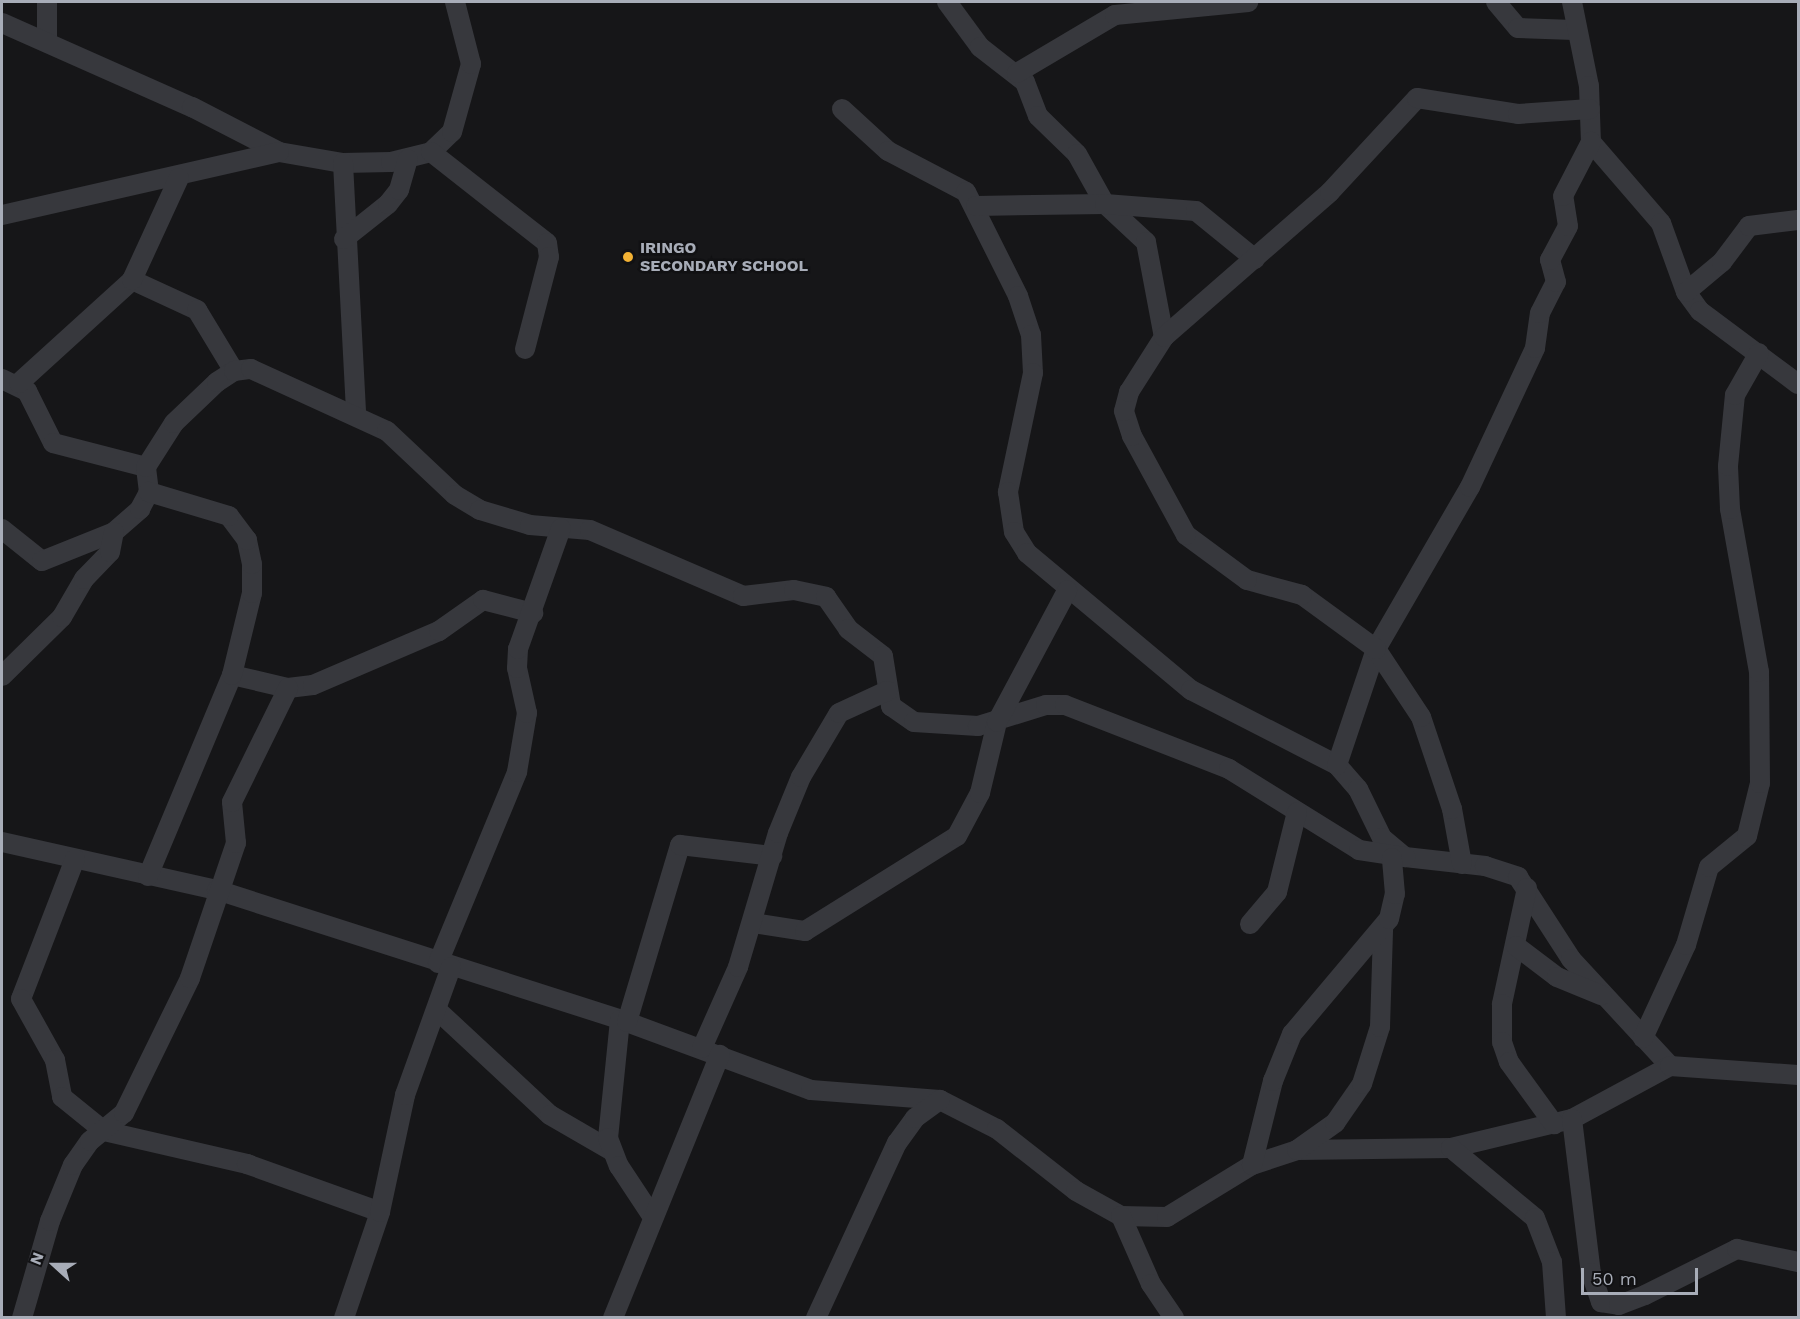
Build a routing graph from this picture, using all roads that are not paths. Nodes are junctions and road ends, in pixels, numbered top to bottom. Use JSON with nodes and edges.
{"nodes":[{"id":1,"x":47,"y":2,"type":"edge"},
{"id":2,"x":455,"y":2,"type":"edge"},
{"id":3,"x":947,"y":2,"type":"edge"},
{"id":4,"x":1248,"y":2,"type":"edge"},
{"id":5,"x":1496,"y":2,"type":"edge"},
{"id":6,"x":1572,"y":2,"type":"edge"},
{"id":7,"x":2,"y":23,"type":"edge"},
{"id":8,"x":1574,"y":30,"type":"junction"},
{"id":9,"x":47,"y":42,"type":"junction"},
{"id":10,"x":1017,"y":73,"type":"junction"},
{"id":11,"x":842,"y":109,"type":"dead end"},
{"id":12,"x":1590,"y":109,"type":"junction"},
{"id":13,"x":1590,"y":142,"type":"junction"},
{"id":14,"x":279,"y":152,"type":"junction"},
{"id":15,"x":430,"y":152,"type":"junction"},
{"id":16,"x":408,"y":159,"type":"junction"},
{"id":17,"x":343,"y":163,"type":"junction"},
{"id":18,"x":179,"y":178,"type":"junction"},
{"id":19,"x":1105,"y":204,"type":"junction"},
{"id":20,"x":976,"y":206,"type":"junction"},
{"id":21,"x":2,"y":216,"type":"edge"},
{"id":22,"x":1798,"y":220,"type":"edge"},
{"id":23,"x":344,"y":239,"type":"junction"},
{"id":24,"x":1255,"y":259,"type":"junction"},
{"id":25,"x":132,"y":280,"type":"junction"},
{"id":26,"x":1686,"y":292,"type":"junction"},
{"id":27,"x":1164,"y":337,"type":"junction"},
{"id":28,"x":525,"y":349,"type":"dead end"},
{"id":29,"x":1759,"y":353,"type":"junction"},
{"id":30,"x":234,"y":370,"type":"junction"},
{"id":31,"x":10,"y":381,"type":"edge"},
{"id":32,"x":1798,"y":384,"type":"edge"},
{"id":33,"x":356,"y":414,"type":"junction"},
{"id":34,"x":146,"y":466,"type":"junction"},
{"id":35,"x":149,"y":492,"type":"junction"},
{"id":36,"x":561,"y":528,"type":"junction"},
{"id":37,"x":2,"y":529,"type":"edge"},
{"id":38,"x":114,"y":532,"type":"junction"},
{"id":39,"x":1067,"y":591,"type":"junction"},
{"id":40,"x":532,"y":613,"type":"junction"},
{"id":41,"x":1376,"y":649,"type":"junction"},
{"id":42,"x":232,"y":675,"type":"junction"},
{"id":43,"x":2,"y":676,"type":"edge"},
{"id":44,"x":288,"y":688,"type":"junction"},
{"id":45,"x":886,"y":691,"type":"junction"},
{"id":46,"x":997,"y":722,"type":"junction"},
{"id":47,"x":1338,"y":765,"type":"junction"},
{"id":48,"x":1297,"y":812,"type":"junction"},
{"id":49,"x":2,"y":842,"type":"edge"},
{"id":50,"x":772,"y":856,"type":"junction"},
{"id":51,"x":1399,"y":857,"type":"junction"},
{"id":52,"x":75,"y":859,"type":"junction"},
{"id":53,"x":1462,"y":864,"type":"junction"},
{"id":54,"x":148,"y":876,"type":"junction"},
{"id":55,"x":1527,"y":888,"type":"junction"},
{"id":56,"x":217,"y":890,"type":"junction"},
{"id":57,"x":753,"y":923,"type":"junction"},
{"id":58,"x":1250,"y":924,"type":"dead end"},
{"id":59,"x":1383,"y":929,"type":"junction"},
{"id":60,"x":1516,"y":946,"type":"junction"},
{"id":61,"x":445,"y":965,"type":"junction"},
{"id":62,"x":1603,"y":996,"type":"junction"},
{"id":63,"x":437,"y":1010,"type":"junction"},
{"id":64,"x":624,"y":1021,"type":"junction"},
{"id":65,"x":1643,"y":1038,"type":"junction"},
{"id":66,"x":711,"y":1051,"type":"junction"},
{"id":67,"x":1670,"y":1066,"type":"junction"},
{"id":68,"x":1798,"y":1075,"type":"edge"},
{"id":69,"x":940,"y":1100,"type":"junction"},
{"id":70,"x":1563,"y":1121,"type":"junction"},
{"id":71,"x":104,"y":1131,"type":"junction"},
{"id":72,"x":1451,"y":1148,"type":"junction"},
{"id":73,"x":1297,"y":1150,"type":"junction"},
{"id":74,"x":612,"y":1151,"type":"junction"},
{"id":75,"x":1252,"y":1165,"type":"junction"},
{"id":76,"x":380,"y":1212,"type":"junction"},
{"id":77,"x":652,"y":1216,"type":"junction"},
{"id":78,"x":1121,"y":1216,"type":"junction"},
{"id":79,"x":1798,"y":1262,"type":"edge"},
{"id":80,"x":21,"y":1317,"type":"edge"},
{"id":81,"x":344,"y":1317,"type":"edge"},
{"id":82,"x":613,"y":1317,"type":"edge"},
{"id":83,"x":816,"y":1317,"type":"edge"},
{"id":84,"x":1174,"y":1317,"type":"edge"},
{"id":85,"x":1556,"y":1317,"type":"edge"}],
"edges":[{"from":1,"to":9,"type":"street"},
{"from":2,"to":15,"type":"street"},
{"from":3,"to":10,"type":"street"},
{"from":4,"to":10,"type":"street"},
{"from":5,"to":8,"type":"street"},
{"from":6,"to":8,"type":"street"},
{"from":7,"to":9,"type":"street"},
{"from":8,"to":12,"type":"street"},
{"from":9,"to":14,"type":"street"},
{"from":10,"to":19,"type":"street"},
{"from":11,"to":20,"type":"street"},
{"from":12,"to":13,"type":"street"},
{"from":12,"to":24,"type":"street"},
{"from":13,"to":26,"type":"street"},
{"from":13,"to":41,"type":"street"},
{"from":14,"to":17,"type":"street"},
{"from":14,"to":18,"type":"street"},
{"from":15,"to":16,"type":"street"},
{"from":15,"to":28,"type":"street"},
{"from":16,"to":17,"type":"street"},
{"from":16,"to":23,"type":"street"},
{"from":17,"to":23,"type":"street"},
{"from":18,"to":21,"type":"street"},
{"from":18,"to":25,"type":"street"},
{"from":19,"to":20,"type":"street"},
{"from":19,"to":24,"type":"street"},
{"from":19,"to":27,"type":"street"},
{"from":20,"to":39,"type":"street"},
{"from":22,"to":26,"type":"street"},
{"from":23,"to":33,"type":"street"},
{"from":24,"to":27,"type":"street"},
{"from":25,"to":30,"type":"street"},
{"from":25,"to":31,"type":"street"},
{"from":26,"to":29,"type":"street"},
{"from":27,"to":41,"type":"street"},
{"from":29,"to":32,"type":"street"},
{"from":29,"to":65,"type":"street"},
{"from":30,"to":33,"type":"street"},
{"from":30,"to":34,"type":"street"},
{"from":31,"to":34,"type":"street"},
{"from":33,"to":36,"type":"street"},
{"from":34,"to":35,"type":"street"},
{"from":35,"to":38,"type":"street"},
{"from":35,"to":42,"type":"street"},
{"from":36,"to":40,"type":"street"},
{"from":36,"to":45,"type":"street"},
{"from":37,"to":38,"type":"street"},
{"from":38,"to":43,"type":"street"},
{"from":39,"to":46,"type":"street"},
{"from":39,"to":47,"type":"street"},
{"from":40,"to":44,"type":"street"},
{"from":40,"to":61,"type":"street"},
{"from":41,"to":47,"type":"street"},
{"from":41,"to":53,"type":"street"},
{"from":42,"to":44,"type":"street"},
{"from":42,"to":54,"type":"street"},
{"from":44,"to":56,"type":"street"},
{"from":45,"to":46,"type":"street"},
{"from":45,"to":50,"type":"street"},
{"from":46,"to":48,"type":"street"},
{"from":46,"to":57,"type":"street"},
{"from":47,"to":51,"type":"street"},
{"from":48,"to":51,"type":"street"},
{"from":48,"to":58,"type":"street"},
{"from":49,"to":52,"type":"street"},
{"from":50,"to":57,"type":"street"},
{"from":50,"to":64,"type":"street"},
{"from":51,"to":53,"type":"street"},
{"from":51,"to":59,"type":"street"},
{"from":52,"to":54,"type":"street"},
{"from":52,"to":71,"type":"street"},
{"from":53,"to":55,"type":"street"},
{"from":54,"to":56,"type":"street"},
{"from":55,"to":60,"type":"street"},
{"from":55,"to":62,"type":"street"},
{"from":56,"to":61,"type":"street"},
{"from":56,"to":71,"type":"street"},
{"from":57,"to":66,"type":"street"},
{"from":59,"to":73,"type":"street"},
{"from":59,"to":75,"type":"street"},
{"from":60,"to":62,"type":"street"},
{"from":60,"to":70,"type":"street"},
{"from":61,"to":63,"type":"street"},
{"from":61,"to":64,"type":"street"},
{"from":62,"to":65,"type":"street"},
{"from":63,"to":74,"type":"street"},
{"from":63,"to":76,"type":"street"},
{"from":64,"to":66,"type":"street"},
{"from":64,"to":74,"type":"street"},
{"from":65,"to":67,"type":"street"},
{"from":66,"to":69,"type":"street"},
{"from":66,"to":77,"type":"street"},
{"from":67,"to":68,"type":"street"},
{"from":67,"to":70,"type":"street"},
{"from":69,"to":78,"type":"street"},
{"from":69,"to":83,"type":"street"},
{"from":70,"to":72,"type":"street"},
{"from":70,"to":79,"type":"street"},
{"from":71,"to":76,"type":"street"},
{"from":71,"to":80,"type":"street"},
{"from":72,"to":73,"type":"street"},
{"from":72,"to":85,"type":"street"},
{"from":73,"to":75,"type":"street"},
{"from":74,"to":77,"type":"street"},
{"from":75,"to":78,"type":"street"},
{"from":76,"to":81,"type":"street"},
{"from":77,"to":82,"type":"street"},
{"from":78,"to":84,"type":"street"}]}
